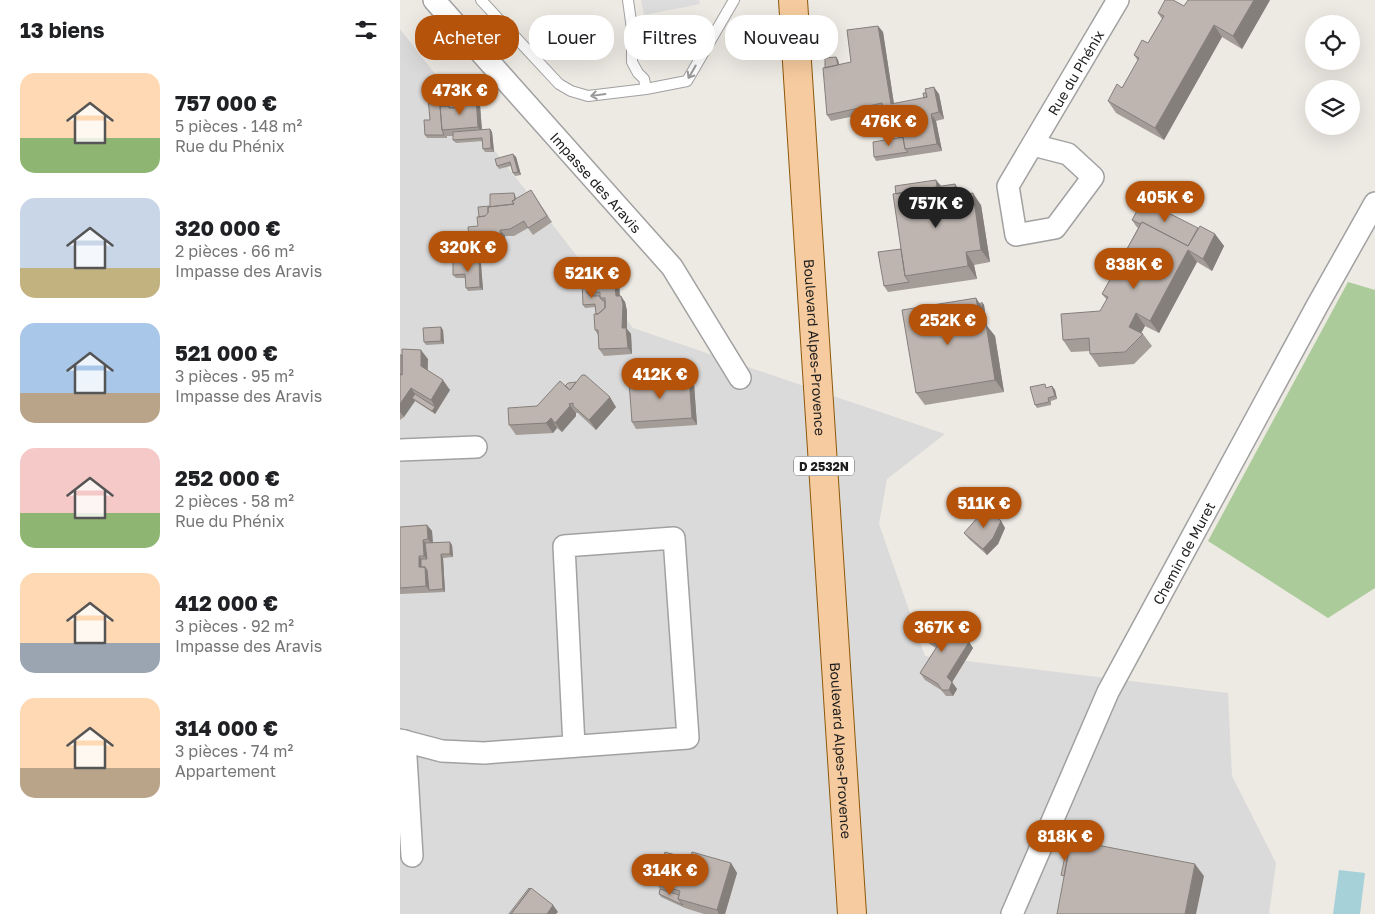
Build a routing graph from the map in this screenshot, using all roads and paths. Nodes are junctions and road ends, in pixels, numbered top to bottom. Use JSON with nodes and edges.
{"nodes":[{"id":1,"x":434,"y":0,"type":"edge"},
{"id":2,"x":481,"y":0,"type":"edge"},
{"id":3,"x":628,"y":0,"type":"edge"},
{"id":4,"x":734,"y":0,"type":"edge"},
{"id":5,"x":1118,"y":0,"type":"edge"},
{"id":6,"x":792,"y":6,"type":"edge"},
{"id":7,"x":646,"y":89,"type":"junction"},
{"id":8,"x":1033,"y":144,"type":"junction"},
{"id":9,"x":1375,"y":203,"type":"edge"},
{"id":10,"x":740,"y":378,"type":"dead end"},
{"id":11,"x":476,"y":447,"type":"dead end"},
{"id":12,"x":400,"y":450,"type":"edge"},
{"id":13,"x":402,"y":741,"type":"edge"},
{"id":14,"x":574,"y":746,"type":"junction"},
{"id":15,"x":412,"y":856,"type":"dead end"},
{"id":16,"x":852,"y":914,"type":"edge"},
{"id":17,"x":1012,"y":914,"type":"edge"}],
"edges":[{"from":1,"to":10,"type":"street","name":"Impasse des Aravis"},
{"from":7,"to":2,"type":"lane","one_way":true},
{"from":3,"to":7,"type":"lane"},
{"from":4,"to":7,"type":"lane","one_way":true},
{"from":5,"to":8,"type":"street","name":"Rue du Phénix"},
{"from":6,"to":16,"type":"main road","name":"Boulevard Alpes-Provence","number":"D 2532N"},
{"from":8,"to":8,"type":"street","name":"Rue du Phénix"},
{"from":9,"to":17,"type":"street","name":"Chemin de Muret"},
{"from":11,"to":12,"type":"street"},
{"from":13,"to":14,"type":"street"},
{"from":13,"to":15,"type":"street"},
{"from":14,"to":14,"type":"street"}]}
